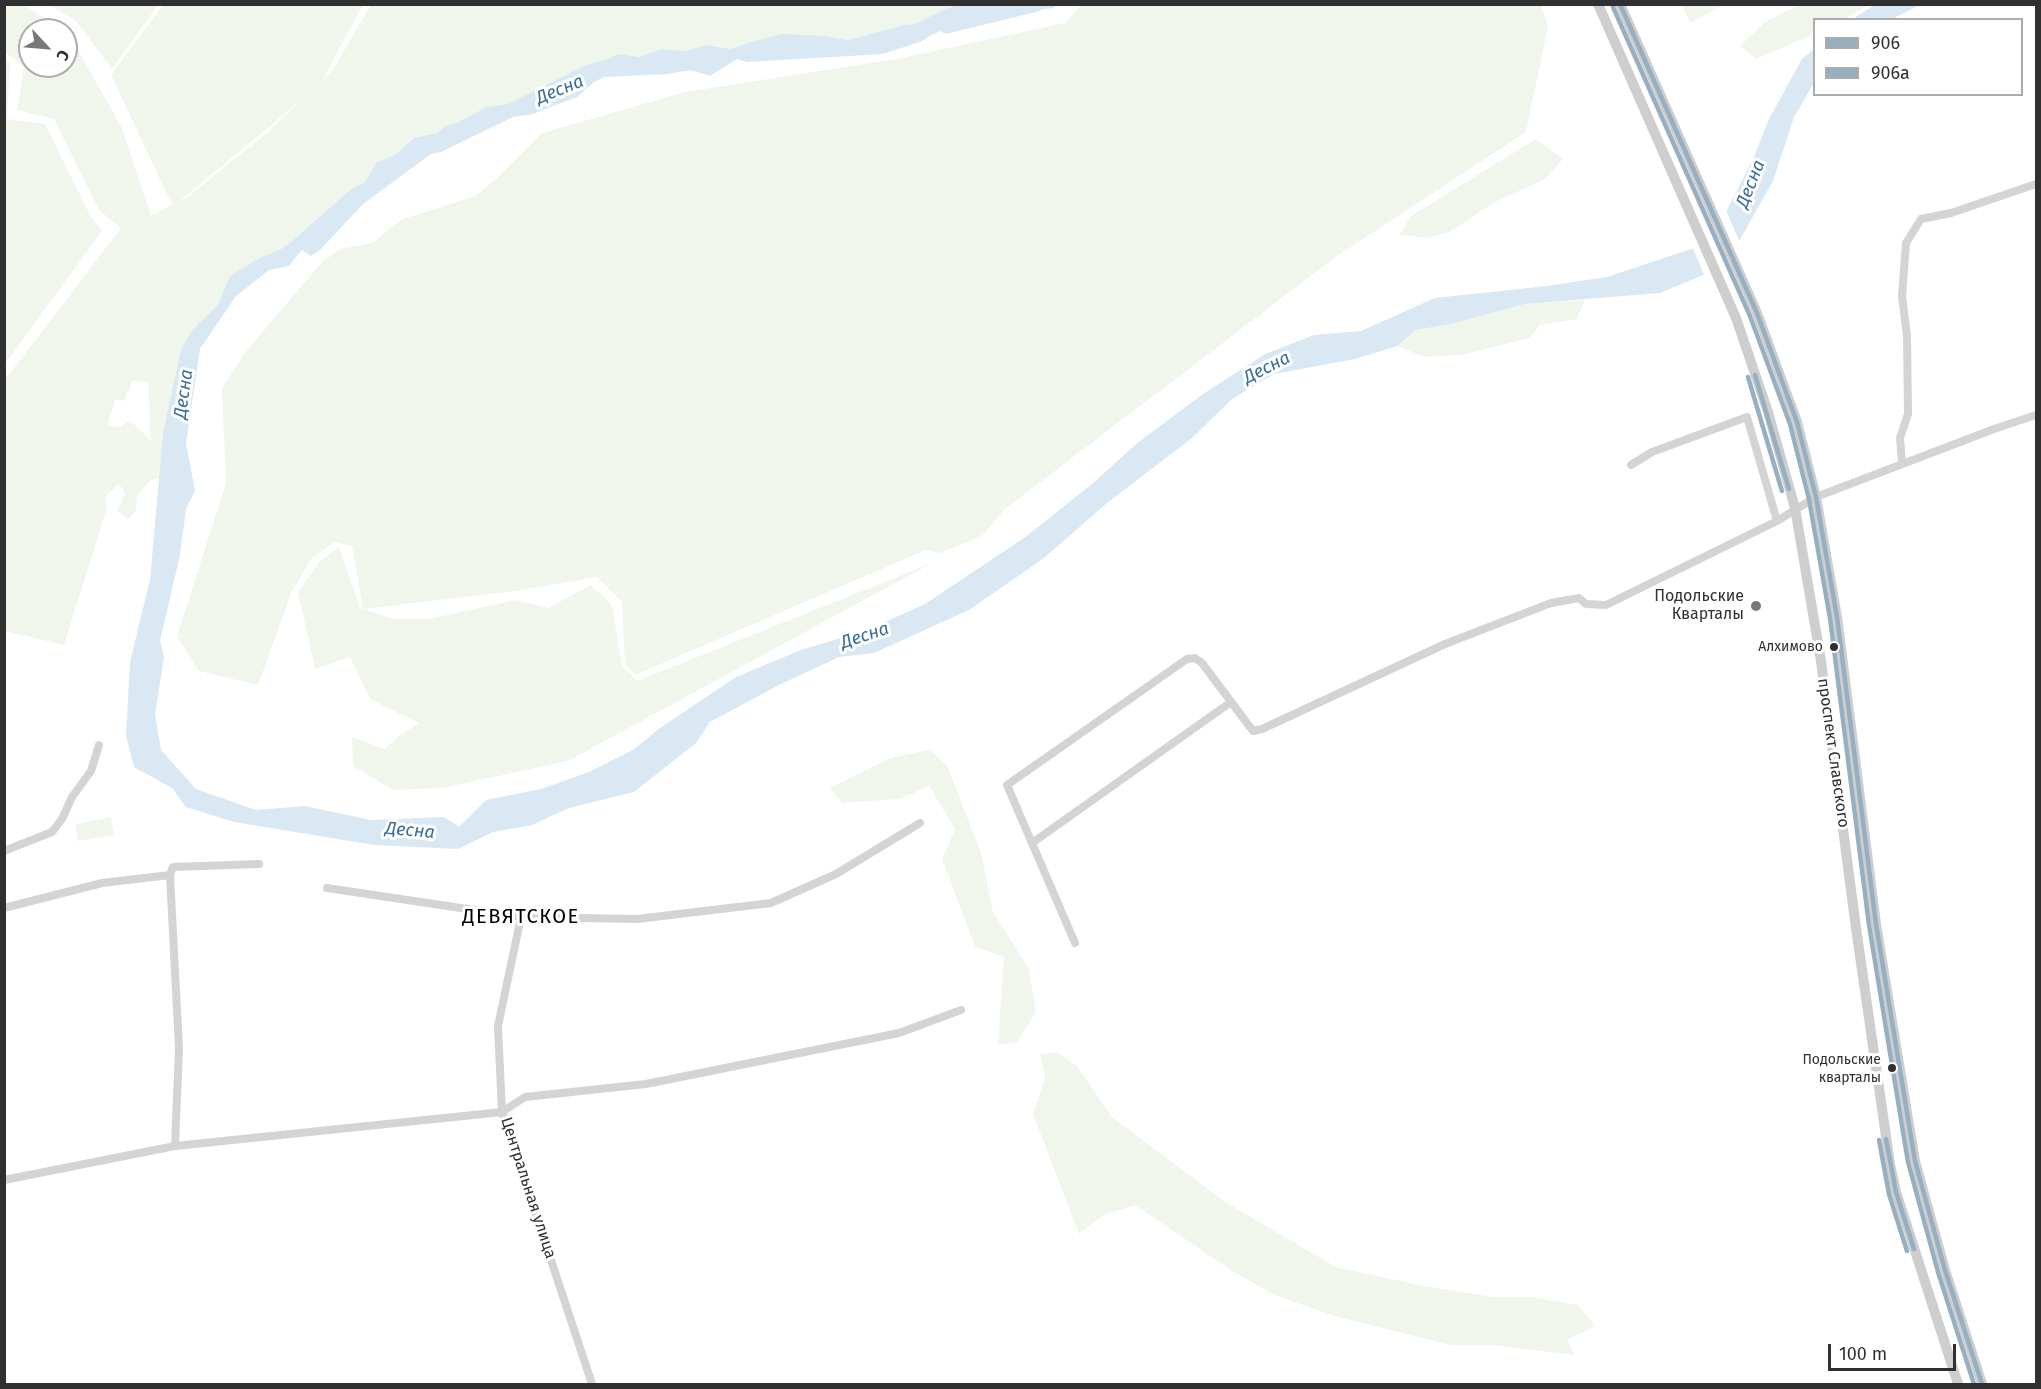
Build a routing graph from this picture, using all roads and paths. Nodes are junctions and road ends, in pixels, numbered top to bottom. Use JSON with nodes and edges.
{"nodes":[{"id":1,"x":1598,"y":4,"type":"edge"},
{"id":2,"x":1620,"y":4,"type":"edge"},
{"id":3,"x":2037,"y":184,"type":"edge"},
{"id":4,"x":2037,"y":415,"type":"edge"},
{"id":5,"x":1902,"y":463,"type":"junction"},
{"id":6,"x":1631,"y":465,"type":"dead end"},
{"id":7,"x":1816,"y":496,"type":"junction"},
{"id":8,"x":1795,"y":508,"type":"junction"},
{"id":9,"x":1777,"y":522,"type":"junction"},
{"id":10,"x":1231,"y":702,"type":"junction"},
{"id":11,"x":99,"y":745,"type":"dead end"},
{"id":12,"x":920,"y":823,"type":"dead end"},
{"id":13,"x":1032,"y":843,"type":"junction"},
{"id":14,"x":4,"y":851,"type":"edge"},
{"id":15,"x":259,"y":864,"type":"dead end"},
{"id":16,"x":170,"y":875,"type":"junction"},
{"id":17,"x":327,"y":888,"type":"dead end"},
{"id":18,"x":4,"y":908,"type":"edge"},
{"id":19,"x":520,"y":917,"type":"junction"},
{"id":20,"x":1075,"y":943,"type":"dead end"},
{"id":21,"x":961,"y":1010,"type":"dead end"},
{"id":22,"x":502,"y":1112,"type":"junction"},
{"id":23,"x":175,"y":1146,"type":"junction"},
{"id":24,"x":4,"y":1180,"type":"edge"},
{"id":25,"x":592,"y":1384,"type":"edge"},
{"id":26,"x":1958,"y":1384,"type":"edge"},
{"id":27,"x":1982,"y":1384,"type":"edge"}],
"edges":[{"from":1,"to":8,"type":"main road","name":"проспект Славского"},
{"from":2,"to":7,"type":"main road","name":"проспект Славского"},
{"from":3,"to":5,"type":"street"},
{"from":4,"to":5,"type":"street"},
{"from":5,"to":7,"type":"street"},
{"from":6,"to":9,"type":"street"},
{"from":7,"to":8,"type":"street"},
{"from":7,"to":27,"type":"main road","name":"проспект Славского"},
{"from":8,"to":9,"type":"street"},
{"from":8,"to":26,"type":"main road","name":"проспект Славского"},
{"from":9,"to":10,"type":"street"},
{"from":10,"to":13,"type":"street"},
{"from":10,"to":13,"type":"street"},
{"from":11,"to":14,"type":"street"},
{"from":12,"to":19,"type":"street"},
{"from":13,"to":20,"type":"street"},
{"from":15,"to":16,"type":"street"},
{"from":16,"to":18,"type":"street"},
{"from":16,"to":23,"type":"street"},
{"from":17,"to":19,"type":"street"},
{"from":19,"to":22,"type":"street","name":"Центральная улица"},
{"from":21,"to":22,"type":"street"},
{"from":22,"to":23,"type":"street"},
{"from":22,"to":25,"type":"street","name":"Центральная улица"},
{"from":23,"to":24,"type":"street"}]}
